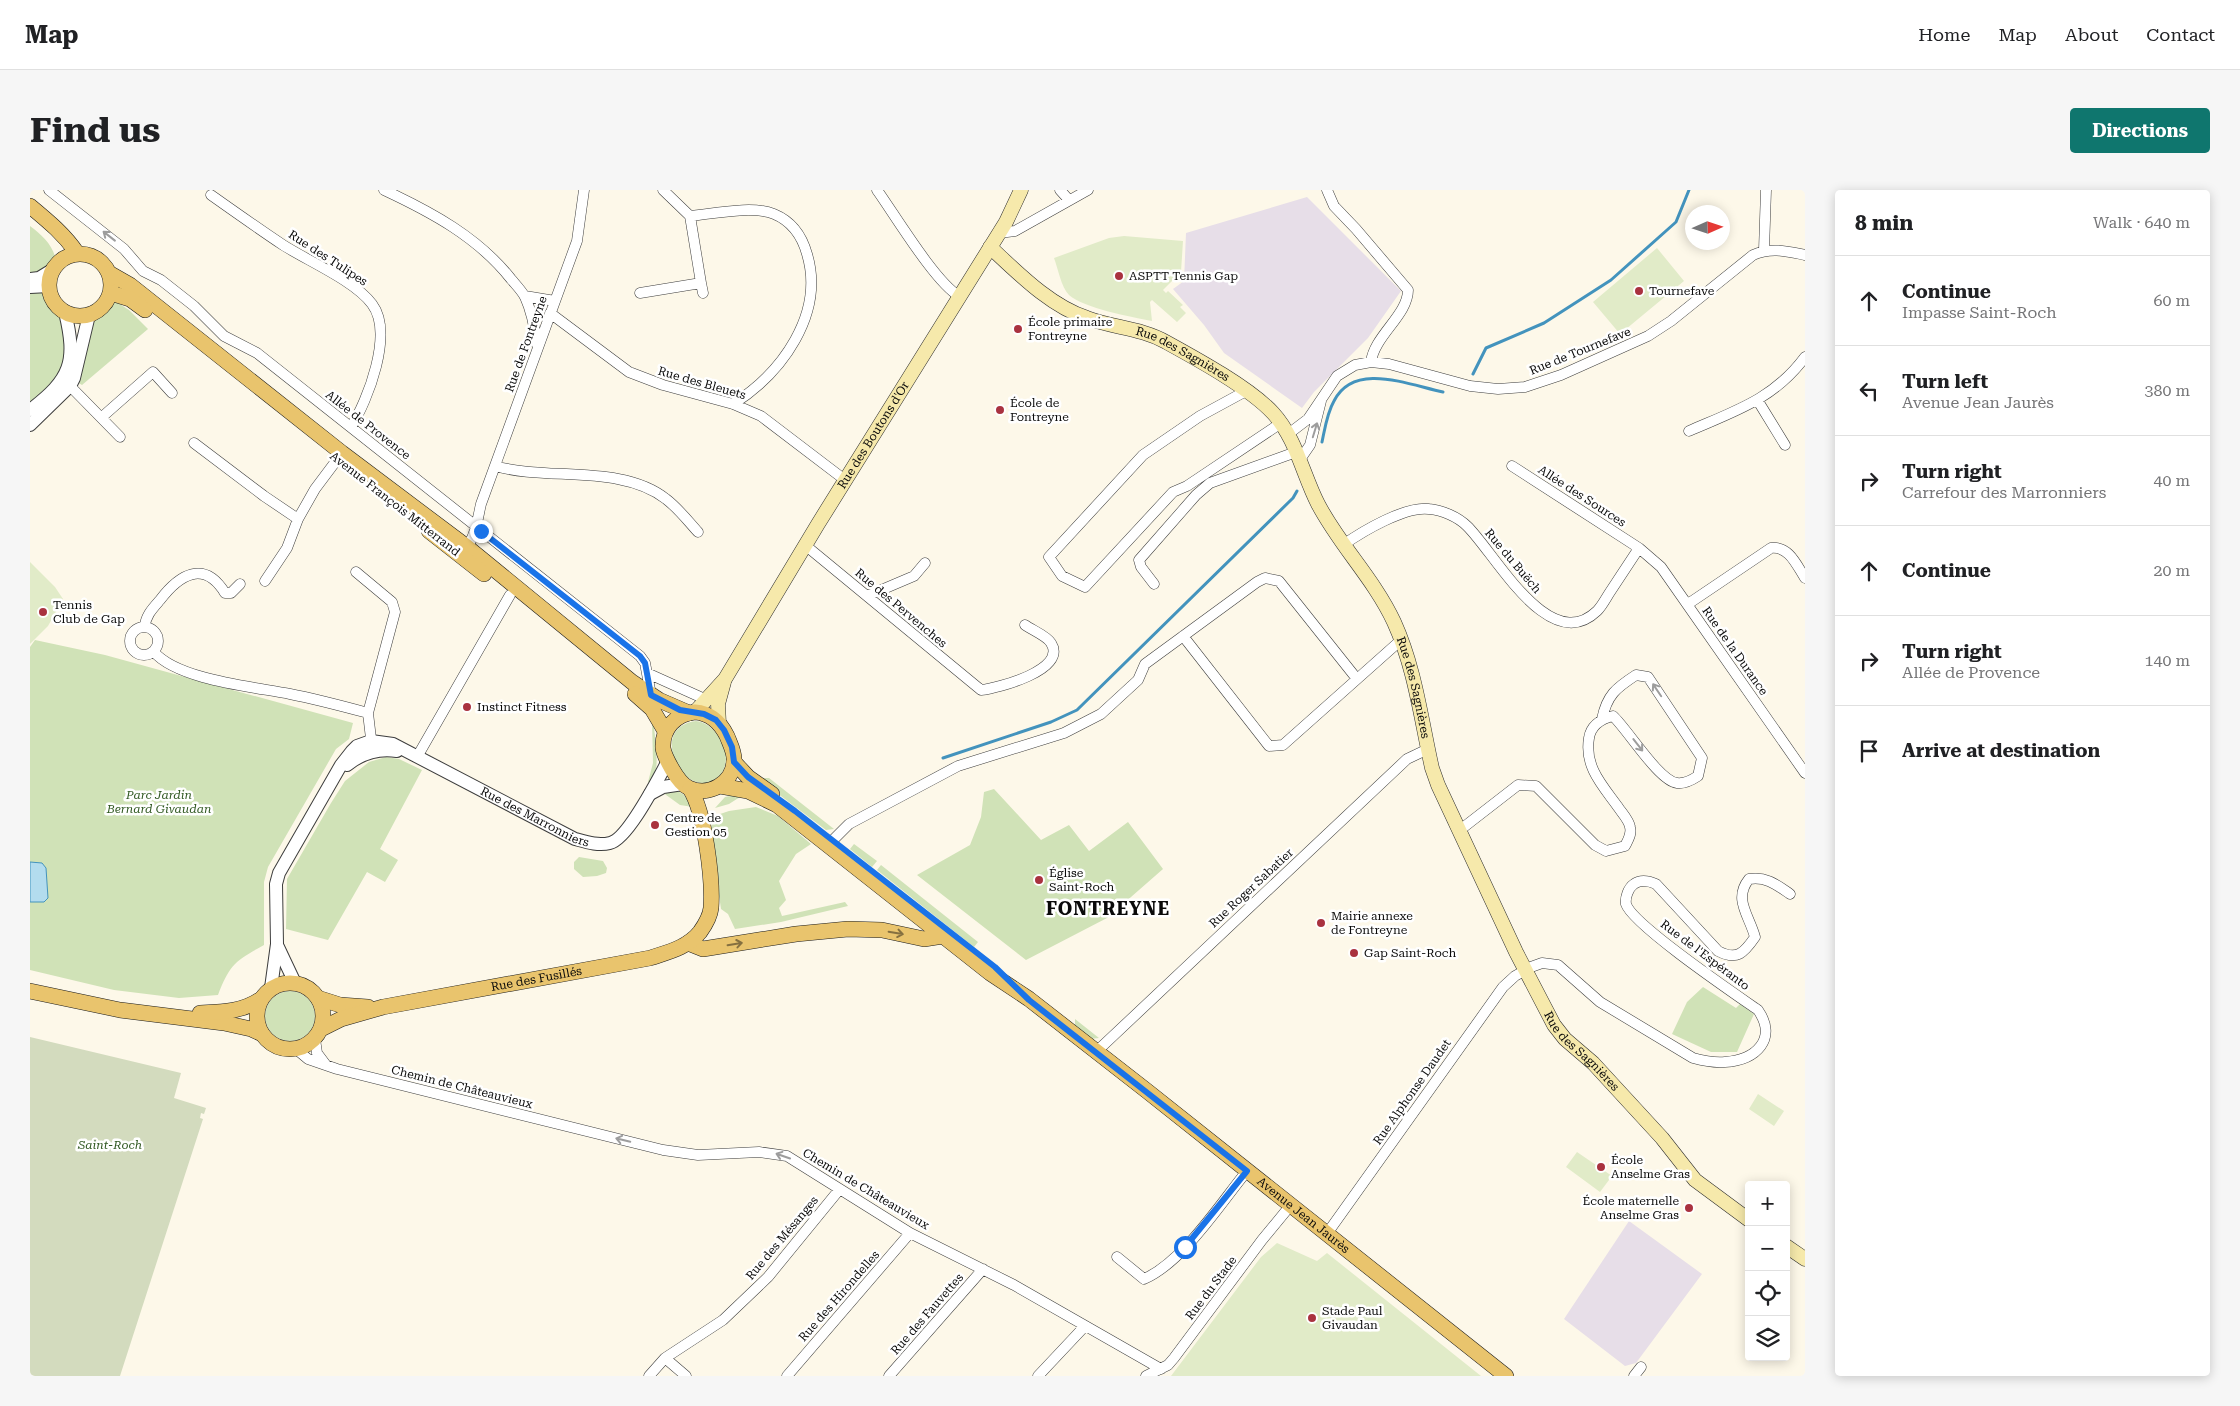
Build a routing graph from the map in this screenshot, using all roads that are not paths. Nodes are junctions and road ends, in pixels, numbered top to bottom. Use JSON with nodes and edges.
{"nodes":[{"id":1,"x":50,"y":190,"type":"edge"},
{"id":2,"x":384,"y":190,"type":"edge"},
{"id":3,"x":584,"y":190,"type":"edge"},
{"id":4,"x":662,"y":190,"type":"edge"},
{"id":5,"x":877,"y":190,"type":"edge"},
{"id":6,"x":1021,"y":190,"type":"edge"},
{"id":7,"x":1060,"y":190,"type":"edge"},
{"id":8,"x":1088,"y":190,"type":"edge"},
{"id":9,"x":1327,"y":190,"type":"edge"},
{"id":10,"x":1766,"y":190,"type":"edge"},
{"id":11,"x":211,"y":195,"type":"dead end"},
{"id":12,"x":1069,"y":200,"type":"junction"},
{"id":13,"x":30,"y":206,"type":"edge"},
{"id":14,"x":30,"y":216,"type":"edge"},
{"id":15,"x":690,"y":216,"type":"junction"},
{"id":16,"x":999,"y":233,"type":"junction"},
{"id":17,"x":990,"y":246,"type":"junction"},
{"id":18,"x":1764,"y":250,"type":"junction"},
{"id":19,"x":77,"y":253,"type":"junction"},
{"id":20,"x":1805,"y":255,"type":"edge"},
{"id":21,"x":57,"y":265,"type":"junction"},
{"id":22,"x":110,"y":273,"type":"junction"},
{"id":23,"x":30,"y":280,"type":"edge"},
{"id":24,"x":49,"y":286,"type":"junction"},
{"id":25,"x":30,"y":287,"type":"edge"},
{"id":26,"x":640,"y":292,"type":"dead end"},
{"id":27,"x":110,"y":294,"type":"junction"},
{"id":28,"x":524,"y":296,"type":"junction"},
{"id":29,"x":959,"y":296,"type":"junction"},
{"id":30,"x":555,"y":301,"type":"junction"},
{"id":31,"x":65,"y":312,"type":"junction"},
{"id":32,"x":550,"y":313,"type":"junction"},
{"id":33,"x":89,"y":315,"type":"junction"},
{"id":34,"x":537,"y":346,"type":"junction"},
{"id":35,"x":1805,"y":357,"type":"edge"},
{"id":36,"x":1371,"y":362,"type":"junction"},
{"id":37,"x":70,"y":386,"type":"junction"},
{"id":38,"x":1246,"y":391,"type":"junction"},
{"id":39,"x":172,"y":393,"type":"dead end"},
{"id":40,"x":1322,"y":397,"type":"junction"},
{"id":41,"x":1758,"y":401,"type":"junction"},
{"id":42,"x":733,"y":404,"type":"junction"},
{"id":43,"x":30,"y":410,"type":"edge"},
{"id":44,"x":102,"y":417,"type":"junction"},
{"id":45,"x":30,"y":425,"type":"edge"},
{"id":46,"x":351,"y":427,"type":"junction"},
{"id":47,"x":1284,"y":429,"type":"junction"},
{"id":48,"x":1689,"y":431,"type":"dead end"},
{"id":49,"x":120,"y":437,"type":"dead end"},
{"id":50,"x":194,"y":443,"type":"dead end"},
{"id":51,"x":1785,"y":445,"type":"dead end"},
{"id":52,"x":340,"y":456,"type":"junction"},
{"id":53,"x":1297,"y":457,"type":"junction"},
{"id":54,"x":495,"y":466,"type":"junction"},
{"id":55,"x":1512,"y":466,"type":"dead end"},
{"id":56,"x":845,"y":480,"type":"junction"},
{"id":57,"x":298,"y":518,"type":"junction"},
{"id":58,"x":438,"y":531,"type":"junction"},
{"id":59,"x":698,"y":532,"type":"dead end"},
{"id":60,"x":464,"y":538,"type":"junction"},
{"id":61,"x":805,"y":544,"type":"junction"},
{"id":62,"x":1343,"y":545,"type":"junction"},
{"id":63,"x":1640,"y":548,"type":"junction"},
{"id":64,"x":925,"y":563,"type":"dead end"},
{"id":65,"x":356,"y":572,"type":"dead end"},
{"id":66,"x":1805,"y":578,"type":"edge"},
{"id":67,"x":265,"y":581,"type":"dead end"},
{"id":68,"x":240,"y":584,"type":"dead end"},
{"id":69,"x":1154,"y":584,"type":"dead end"},
{"id":70,"x":510,"y":595,"type":"junction"},
{"id":71,"x":867,"y":596,"type":"junction"},
{"id":72,"x":1688,"y":604,"type":"junction"},
{"id":73,"x":1026,"y":625,"type":"dead end"},
{"id":74,"x":145,"y":627,"type":"junction"},
{"id":75,"x":1183,"y":636,"type":"junction"},
{"id":76,"x":1401,"y":640,"type":"junction"},
{"id":77,"x":154,"y":652,"type":"junction"},
{"id":78,"x":647,"y":673,"type":"junction"},
{"id":79,"x":725,"y":679,"type":"junction"},
{"id":80,"x":1357,"y":679,"type":"junction"},
{"id":81,"x":651,"y":695,"type":"junction"},
{"id":82,"x":707,"y":700,"type":"junction"},
{"id":83,"x":368,"y":713,"type":"junction"},
{"id":84,"x":692,"y":713,"type":"junction"},
{"id":85,"x":1602,"y":719,"type":"junction"},
{"id":86,"x":719,"y":724,"type":"junction"},
{"id":87,"x":665,"y":731,"type":"junction"},
{"id":88,"x":372,"y":746,"type":"junction"},
{"id":89,"x":1428,"y":749,"type":"junction"},
{"id":90,"x":411,"y":755,"type":"junction"},
{"id":91,"x":668,"y":761,"type":"junction"},
{"id":92,"x":734,"y":762,"type":"junction"},
{"id":93,"x":1805,"y":773,"type":"edge"},
{"id":94,"x":686,"y":786,"type":"junction"},
{"id":95,"x":718,"y":787,"type":"junction"},
{"id":96,"x":650,"y":794,"type":"junction"},
{"id":97,"x":1460,"y":830,"type":"junction"},
{"id":98,"x":704,"y":831,"type":"junction"},
{"id":99,"x":830,"y":843,"type":"junction"},
{"id":100,"x":1790,"y":894,"type":"dead end"},
{"id":101,"x":943,"y":936,"type":"junction"},
{"id":102,"x":688,"y":943,"type":"junction"},
{"id":103,"x":277,"y":944,"type":"junction"},
{"id":104,"x":1525,"y":970,"type":"junction"},
{"id":105,"x":295,"y":983,"type":"junction"},
{"id":106,"x":30,"y":991,"type":"edge"},
{"id":107,"x":266,"y":994,"type":"junction"},
{"id":108,"x":318,"y":998,"type":"junction"},
{"id":109,"x":1029,"y":1000,"type":"junction"},
{"id":110,"x":383,"y":1007,"type":"junction"},
{"id":111,"x":170,"y":1016,"type":"junction"},
{"id":112,"x":262,"y":1034,"type":"junction"},
{"id":113,"x":318,"y":1034,"type":"junction"},
{"id":114,"x":296,"y":1049,"type":"junction"},
{"id":115,"x":1096,"y":1052,"type":"junction"},
{"id":116,"x":327,"y":1066,"type":"junction"},
{"id":117,"x":1247,"y":1171,"type":"junction"},
{"id":118,"x":840,"y":1190,"type":"junction"},
{"id":119,"x":1290,"y":1206,"type":"junction"},
{"id":120,"x":1745,"y":1217,"type":"edge"},
{"id":121,"x":910,"y":1233,"type":"junction"},
{"id":122,"x":1326,"y":1235,"type":"junction"},
{"id":123,"x":1790,"y":1249,"type":"edge"},
{"id":124,"x":1117,"y":1257,"type":"dead end"},
{"id":125,"x":1805,"y":1260,"type":"edge"},
{"id":126,"x":984,"y":1268,"type":"junction"},
{"id":127,"x":1085,"y":1326,"type":"junction"},
{"id":128,"x":665,"y":1358,"type":"junction"},
{"id":129,"x":1641,"y":1367,"type":"dead end"},
{"id":130,"x":1160,"y":1369,"type":"junction"},
{"id":131,"x":649,"y":1376,"type":"edge"},
{"id":132,"x":686,"y":1376,"type":"edge"},
{"id":133,"x":787,"y":1376,"type":"edge"},
{"id":134,"x":889,"y":1376,"type":"edge"},
{"id":135,"x":1038,"y":1376,"type":"edge"},
{"id":136,"x":1146,"y":1376,"type":"edge"},
{"id":137,"x":1506,"y":1376,"type":"edge"},
{"id":138,"x":1634,"y":1376,"type":"edge"}],
"edges":[{"from":46,"to":1,"type":"street","name":"Allée de Provence","one_way":true},
{"from":2,"to":28,"type":"street"},
{"from":3,"to":30,"type":"street","name":"Rue de Fontreyne"},
{"from":4,"to":15,"type":"street"},
{"from":5,"to":29,"type":"street"},
{"from":6,"to":16,"type":"main road","name":"Rue des Boutons d'Or"},
{"from":7,"to":12,"type":"street"},
{"from":8,"to":12,"type":"street"},
{"from":9,"to":36,"type":"street"},
{"from":10,"to":18,"type":"street"},
{"from":11,"to":46,"type":"street","name":"Rue des Tulipes"},
{"from":12,"to":16,"type":"street"},
{"from":13,"to":19,"type":"main road"},
{"from":14,"to":21,"type":"main road"},
{"from":15,"to":26,"type":"street"},
{"from":15,"to":42,"type":"street"},
{"from":16,"to":17,"type":"main road","name":"Rue des Boutons d'Or"},
{"from":17,"to":29,"type":"main road","name":"Rue des Boutons d'Or"},
{"from":17,"to":38,"type":"main road","name":"Rue des Sagnières"},
{"from":18,"to":20,"type":"street"},
{"from":18,"to":36,"type":"street","name":"Rue de Tournefave"},
{"from":19,"to":21,"type":"main road"},
{"from":19,"to":22,"type":"main road"},
{"from":21,"to":23,"type":"street"},
{"from":21,"to":24,"type":"main road"},
{"from":22,"to":27,"type":"main road"},
{"from":22,"to":52,"type":"main road","name":"Avenue François Mitterrand"},
{"from":24,"to":25,"type":"street"},
{"from":24,"to":31,"type":"main road"},
{"from":27,"to":33,"type":"main road"},
{"from":27,"to":52,"type":"main road","name":"Avenue François Mitterrand"},
{"from":28,"to":30,"type":"street"},
{"from":28,"to":34,"type":"street"},
{"from":29,"to":56,"type":"main road","name":"Rue des Boutons d'Or"},
{"from":30,"to":32,"type":"street","name":"Rue de Fontreyne"},
{"from":31,"to":33,"type":"main road"},
{"from":31,"to":43,"type":"street"},
{"from":32,"to":34,"type":"street","name":"Rue de Fontreyne"},
{"from":32,"to":42,"type":"street","name":"Rue des Bleuets"},
{"from":33,"to":37,"type":"street"},
{"from":34,"to":54,"type":"street","name":"Rue de Fontreyne"},
{"from":35,"to":41,"type":"street"},
{"from":36,"to":40,"type":"street","name":"Rue de Tournefave"},
{"from":37,"to":44,"type":"street"},
{"from":37,"to":45,"type":"street"},
{"from":38,"to":47,"type":"main road","name":"Rue des Sagnières"},
{"from":38,"to":47,"type":"street","name":"Rue de Tournefave"},
{"from":39,"to":44,"type":"street"},
{"from":40,"to":47,"type":"street","name":"Rue de Tournefave"},
{"from":53,"to":40,"type":"street","name":"Rue de Tournefave","one_way":true},
{"from":41,"to":48,"type":"street"},
{"from":41,"to":51,"type":"street"},
{"from":42,"to":56,"type":"street","name":"Rue des Bleuets"},
{"from":44,"to":49,"type":"street"},
{"from":46,"to":60,"type":"street","name":"Allée de Provence"},
{"from":47,"to":53,"type":"main road","name":"Rue des Sagnières"},
{"from":50,"to":57,"type":"street"},
{"from":52,"to":57,"type":"street"},
{"from":52,"to":58,"type":"main road","name":"Avenue François Mitterrand"},
{"from":53,"to":62,"type":"main road","name":"Rue des Sagnières"},
{"from":53,"to":69,"type":"street"},
{"from":54,"to":59,"type":"street"},
{"from":54,"to":60,"type":"street","name":"Rue de Fontreyne"},
{"from":55,"to":63,"type":"street","name":"Allée des Sources"},
{"from":56,"to":61,"type":"main road","name":"Rue des Boutons d'Or"},
{"from":57,"to":67,"type":"street"},
{"from":58,"to":60,"type":"main road","name":"Avenue François Mitterrand"},
{"from":58,"to":60,"type":"main road"},
{"from":60,"to":70,"type":"main road","name":"Avenue François Mitterrand"},
{"from":60,"to":78,"type":"street","name":"Allée de Provence"},
{"from":60,"to":81,"type":"main road","name":"Avenue François Mitterrand"},
{"from":61,"to":71,"type":"street","name":"Rue des Pervenches"},
{"from":61,"to":79,"type":"main road","name":"Rue des Boutons d'Or"},
{"from":62,"to":63,"type":"street","name":"Rue du Buëch"},
{"from":62,"to":76,"type":"main road","name":"Rue des Sagnières"},
{"from":63,"to":72,"type":"street","name":"Rue de la Durance"},
{"from":64,"to":71,"type":"street"},
{"from":65,"to":83,"type":"street"},
{"from":66,"to":72,"type":"street"},
{"from":68,"to":74,"type":"street"},
{"from":70,"to":87,"type":"main road","name":"Avenue François Mitterrand"},
{"from":70,"to":90,"type":"street"},
{"from":71,"to":73,"type":"street","name":"Rue des Pervenches"},
{"from":72,"to":93,"type":"street","name":"Rue de la Durance"},
{"from":74,"to":77,"type":"street"},
{"from":74,"to":77,"type":"street"},
{"from":75,"to":80,"type":"street"},
{"from":75,"to":80,"type":"street"},
{"from":75,"to":99,"type":"street"},
{"from":76,"to":80,"type":"street"},
{"from":76,"to":89,"type":"main road","name":"Rue des Sagnières"},
{"from":77,"to":83,"type":"street"},
{"from":78,"to":81,"type":"street","name":"Allée de Provence"},
{"from":78,"to":82,"type":"street"},
{"from":79,"to":82,"type":"main road","name":"Rue des Boutons d'Or"},
{"from":79,"to":86,"type":"main road","name":"Rue des Boutons d'Or"},
{"from":81,"to":84,"type":"main road","name":"Avenue François Mitterrand"},
{"from":82,"to":84,"type":"main road","name":"Rue des Boutons d'Or"},
{"from":83,"to":88,"type":"street"},
{"from":84,"to":86,"type":"main road"},
{"from":84,"to":87,"type":"main road"},
{"from":85,"to":85,"type":"street","one_way":true},
{"from":85,"to":97,"type":"street"},
{"from":86,"to":92,"type":"main road"},
{"from":87,"to":91,"type":"main road"},
{"from":88,"to":90,"type":"street","name":"Rue des Marronniers"},
{"from":88,"to":103,"type":"street","name":"Rue des Marronniers"},
{"from":89,"to":97,"type":"main road","name":"Rue des Sagnières"},
{"from":89,"to":115,"type":"street","name":"Rue Roger Sabatier"},
{"from":90,"to":96,"type":"street","name":"Rue des Marronniers"},
{"from":91,"to":94,"type":"main road"},
{"from":91,"to":96,"type":"street","name":"Rue des Marronniers"},
{"from":92,"to":95,"type":"main road"},
{"from":92,"to":99,"type":"main road","name":"Avenue Jean Jaurès"},
{"from":94,"to":95,"type":"main road"},
{"from":94,"to":96,"type":"street"},
{"from":94,"to":98,"type":"main road"},
{"from":95,"to":98,"type":"main road"},
{"from":95,"to":99,"type":"main road","name":"Avenue Jean Jaurès"},
{"from":97,"to":104,"type":"main road","name":"Rue des Sagnières"},
{"from":98,"to":102,"type":"main road"},
{"from":99,"to":101,"type":"main road","name":"Avenue Jean Jaurès"},
{"from":99,"to":109,"type":"main road","name":"Avenue Jean Jaurès"},
{"from":100,"to":104,"type":"street","name":"Rue de l'Espéranto"},
{"from":102,"to":101,"type":"main road","one_way":true},
{"from":101,"to":109,"type":"main road","name":"Avenue Jean Jaurès"},
{"from":102,"to":110,"type":"main road","name":"Rue des Fusillés"},
{"from":103,"to":105,"type":"street","name":"Rue des Marronniers"},
{"from":103,"to":107,"type":"street","name":"Rue des Marronniers"},
{"from":104,"to":120,"type":"main road","name":"Rue des Sagnières"},
{"from":104,"to":122,"type":"street","name":"Rue Alphonse Daudet"},
{"from":105,"to":107,"type":"main road"},
{"from":105,"to":108,"type":"main road"},
{"from":106,"to":111,"type":"main road"},
{"from":107,"to":111,"type":"main road"},
{"from":107,"to":112,"type":"main road"},
{"from":108,"to":110,"type":"main road","name":"Rue des Fusillés"},
{"from":108,"to":113,"type":"main road"},
{"from":109,"to":115,"type":"main road","name":"Avenue Jean Jaurès"},
{"from":110,"to":113,"type":"main road","name":"Rue des Fusillés"},
{"from":111,"to":112,"type":"main road"},
{"from":112,"to":114,"type":"main road"},
{"from":113,"to":114,"type":"main road"},
{"from":113,"to":116,"type":"street"},
{"from":114,"to":116,"type":"street","name":"Chemin de Châteauvieux"},
{"from":115,"to":117,"type":"main road","name":"Avenue Jean Jaurès"},
{"from":118,"to":116,"type":"street","name":"Chemin de Châteauvieux","one_way":true},
{"from":117,"to":119,"type":"main road","name":"Avenue Jean Jaurès"},
{"from":117,"to":124,"type":"street"},
{"from":118,"to":121,"type":"street","name":"Chemin de Châteauvieux"},
{"from":118,"to":128,"type":"street","name":"Rue des Mésanges"},
{"from":119,"to":122,"type":"main road","name":"Avenue Jean Jaurès"},
{"from":119,"to":130,"type":"street","name":"Rue du Stade"},
{"from":121,"to":126,"type":"street","name":"Chemin de Châteauvieux"},
{"from":121,"to":133,"type":"street","name":"Rue des Hirondelles"},
{"from":122,"to":137,"type":"main road","name":"Avenue Jean Jaurès"},
{"from":123,"to":125,"type":"main road"},
{"from":126,"to":127,"type":"street","name":"Chemin de Châteauvieux"},
{"from":126,"to":134,"type":"street","name":"Rue des Fauvettes"},
{"from":127,"to":130,"type":"street","name":"Chemin de Châteauvieux"},
{"from":127,"to":135,"type":"street"},
{"from":128,"to":131,"type":"street","name":"Rue des Mésanges"},
{"from":128,"to":132,"type":"street"},
{"from":129,"to":138,"type":"street"},
{"from":130,"to":136,"type":"street","name":"Rue du Stade"}]}
